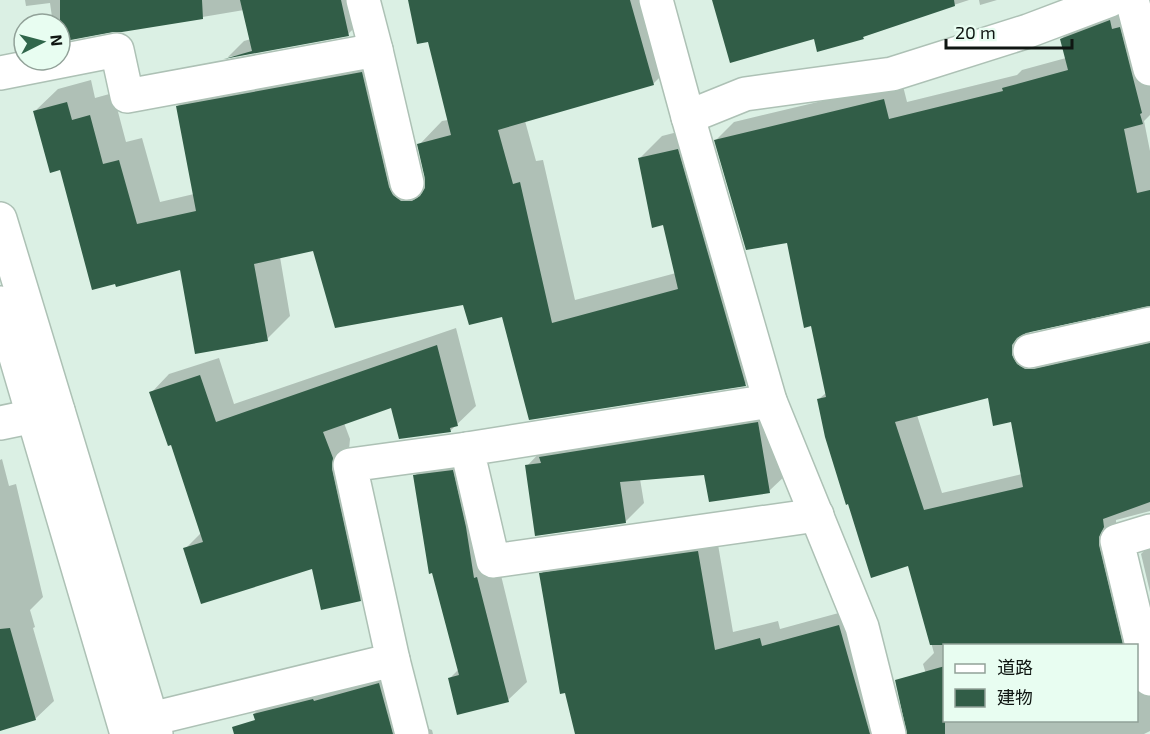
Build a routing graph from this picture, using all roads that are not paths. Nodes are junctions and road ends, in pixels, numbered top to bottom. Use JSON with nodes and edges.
{"nodes":[{"id":1,"x":363,"y":0,"type":"edge"},
{"id":2,"x":657,"y":0,"type":"edge"},
{"id":3,"x":1110,"y":0,"type":"edge"},
{"id":4,"x":1132,"y":0,"type":"edge"},
{"id":5,"x":375,"y":50,"type":"junction"},
{"id":6,"x":1150,"y":69,"type":"edge"},
{"id":7,"x":0,"y":73,"type":"edge"},
{"id":8,"x":688,"y":117,"type":"junction"},
{"id":9,"x":407,"y":183,"type":"dead end"},
{"id":10,"x":0,"y":219,"type":"edge"},
{"id":11,"x":0,"y":303,"type":"edge"},
{"id":12,"x":1150,"y":324,"type":"edge"},
{"id":13,"x":1030,"y":351,"type":"dead end"},
{"id":14,"x":770,"y":401,"type":"junction"},
{"id":15,"x":46,"y":414,"type":"junction"},
{"id":16,"x":0,"y":423,"type":"edge"},
{"id":17,"x":467,"y":449,"type":"junction"},
{"id":18,"x":817,"y":515,"type":"junction"},
{"id":19,"x":1150,"y":531,"type":"edge"},
{"id":20,"x":393,"y":660,"type":"junction"},
{"id":21,"x":1150,"y":679,"type":"edge"},
{"id":22,"x":145,"y":729,"type":"edge"},
{"id":23,"x":412,"y":734,"type":"edge"},
{"id":24,"x":889,"y":734,"type":"edge"}],
"edges":[{"from":1,"to":5,"type":"street"},
{"from":2,"to":8,"type":"street"},
{"from":3,"to":8,"type":"street"},
{"from":4,"to":6,"type":"street"},
{"from":5,"to":7,"type":"street"},
{"from":5,"to":9,"type":"street"},
{"from":8,"to":14,"type":"street"},
{"from":10,"to":15,"type":"street"},
{"from":11,"to":15,"type":"street"},
{"from":12,"to":13,"type":"street"},
{"from":14,"to":17,"type":"street"},
{"from":14,"to":18,"type":"street"},
{"from":15,"to":16,"type":"street"},
{"from":15,"to":22,"type":"street"},
{"from":17,"to":18,"type":"street"},
{"from":17,"to":20,"type":"street"},
{"from":18,"to":24,"type":"street"},
{"from":19,"to":21,"type":"street"},
{"from":20,"to":22,"type":"street"},
{"from":20,"to":23,"type":"street"}]}
